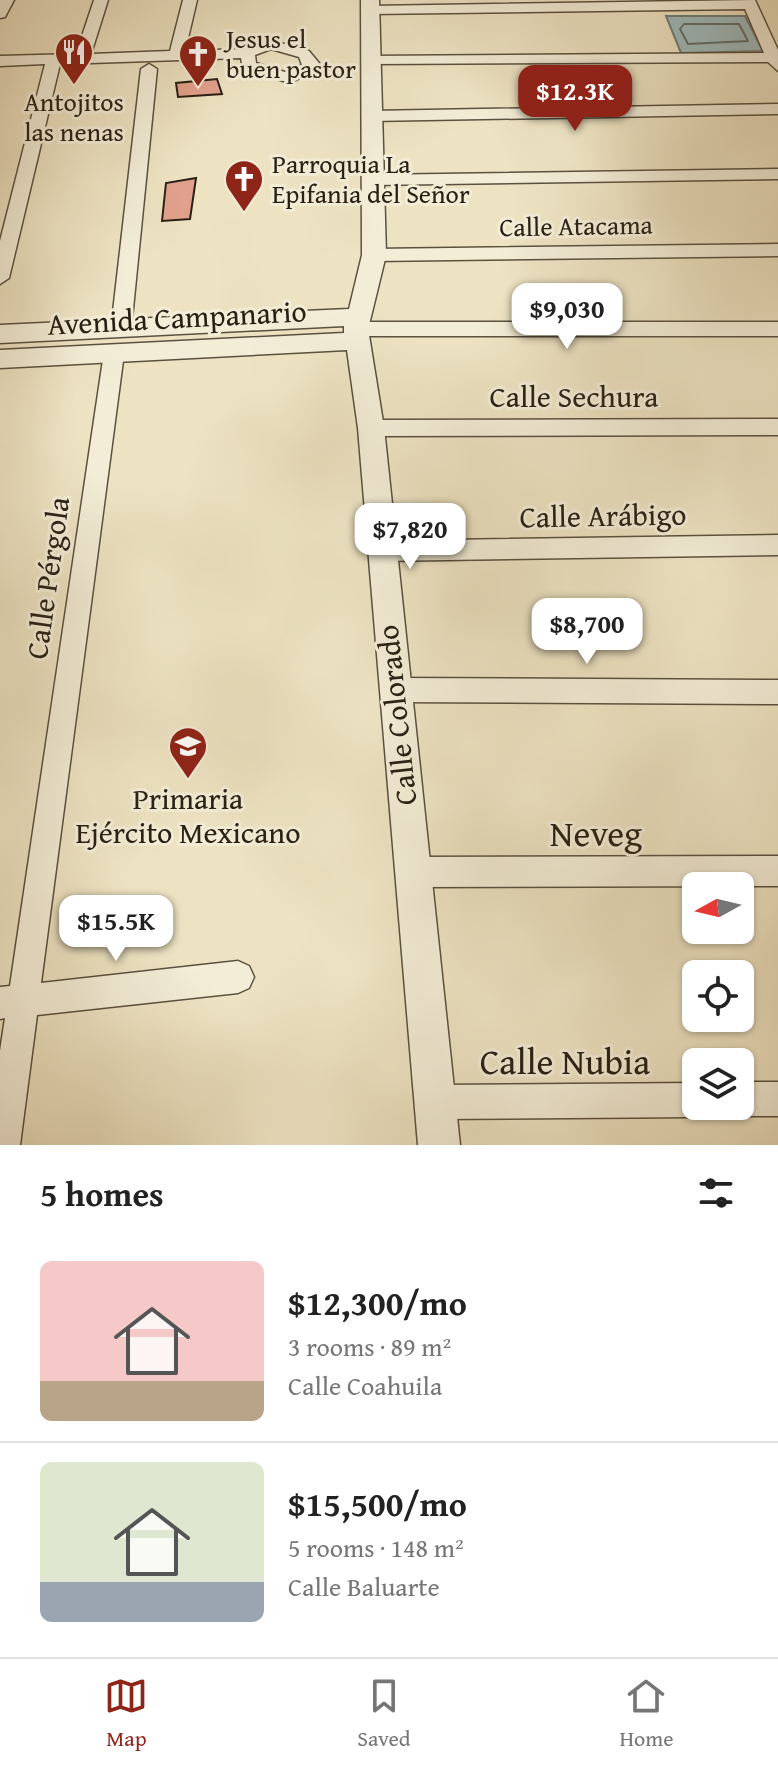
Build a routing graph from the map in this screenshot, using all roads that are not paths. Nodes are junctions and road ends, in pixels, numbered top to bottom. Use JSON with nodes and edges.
{"nodes":[{"id":1,"x":7,"y":0,"type":"edge"},
{"id":2,"x":101,"y":0,"type":"edge"},
{"id":3,"x":190,"y":0,"type":"edge"},
{"id":4,"x":749,"y":3,"type":"edge"},
{"id":5,"x":370,"y":5,"type":"edge"},
{"id":6,"x":0,"y":14,"type":"edge"},
{"id":7,"x":778,"y":24,"type":"edge"},
{"id":8,"x":767,"y":31,"type":"edge"},
{"id":9,"x":176,"y":55,"type":"junction"},
{"id":10,"x":82,"y":58,"type":"junction"},
{"id":11,"x":370,"y":60,"type":"junction"},
{"id":12,"x":0,"y":61,"type":"edge"},
{"id":13,"x":776,"y":61,"type":"edge"},
{"id":14,"x":52,"y":65,"type":"junction"},
{"id":15,"x":149,"y":69,"type":"junction"},
{"id":16,"x":0,"y":74,"type":"edge"},
{"id":17,"x":778,"y":109,"type":"edge"},
{"id":18,"x":371,"y":116,"type":"junction"},
{"id":19,"x":778,"y":174,"type":"edge"},
{"id":20,"x":373,"y":180,"type":"junction"},
{"id":21,"x":778,"y":250,"type":"edge"},
{"id":22,"x":374,"y":255,"type":"junction"},
{"id":23,"x":0,"y":278,"type":"edge"},
{"id":24,"x":357,"y":329,"type":"junction"},
{"id":25,"x":778,"y":329,"type":"edge"},
{"id":26,"x":0,"y":334,"type":"edge"},
{"id":27,"x":118,"y":341,"type":"junction"},
{"id":28,"x":0,"y":359,"type":"edge"},
{"id":29,"x":778,"y":427,"type":"edge"},
{"id":30,"x":371,"y":428,"type":"junction"},
{"id":31,"x":778,"y":545,"type":"edge"},
{"id":32,"x":381,"y":551,"type":"junction"},
{"id":33,"x":395,"y":690,"type":"junction"},
{"id":34,"x":778,"y":692,"type":"edge"},
{"id":35,"x":778,"y":871,"type":"edge"},
{"id":36,"x":413,"y":872,"type":"junction"},
{"id":37,"x":238,"y":977,"type":"dead end"},
{"id":38,"x":12,"y":1002,"type":"edge"},
{"id":39,"x":754,"y":1099,"type":"edge"},
{"id":40,"x":778,"y":1099,"type":"edge"},
{"id":41,"x":682,"y":1100,"type":"edge"},
{"id":42,"x":435,"y":1102,"type":"junction"},
{"id":43,"x":3,"y":1145,"type":"edge"},
{"id":44,"x":439,"y":1145,"type":"edge"}],
"edges":[{"from":1,"to":6,"type":"street"},
{"from":2,"to":10,"type":"street"},
{"from":3,"to":9,"type":"street"},
{"from":4,"to":5,"type":"street"},
{"from":4,"to":8,"type":"street"},
{"from":5,"to":11,"type":"street","name":"Calle Colorado"},
{"from":7,"to":8,"type":"street"},
{"from":8,"to":13,"type":"street"},
{"from":9,"to":10,"type":"street"},
{"from":9,"to":15,"type":"street"},
{"from":10,"to":14,"type":"street"},
{"from":11,"to":13,"type":"street"},
{"from":11,"to":18,"type":"street","name":"Calle Colorado"},
{"from":12,"to":14,"type":"street"},
{"from":14,"to":15,"type":"street"},
{"from":14,"to":16,"type":"street"},
{"from":14,"to":23,"type":"street"},
{"from":15,"to":27,"type":"street","name":"Calle Pérgola"},
{"from":17,"to":18,"type":"street"},
{"from":18,"to":20,"type":"street","name":"Calle Colorado"},
{"from":19,"to":20,"type":"street"},
{"from":20,"to":22,"type":"street","name":"Calle Colorado"},
{"from":21,"to":22,"type":"street","name":"Calle Atacama"},
{"from":22,"to":24,"type":"street","name":"Calle Colorado"},
{"from":24,"to":25,"type":"street"},
{"from":24,"to":27,"type":"street","name":"Avenida Campanario"},
{"from":24,"to":30,"type":"street","name":"Calle Colorado"},
{"from":26,"to":27,"type":"street","name":"Avenida Campanario"},
{"from":27,"to":28,"type":"street","name":"Avenida Campanario"},
{"from":27,"to":38,"type":"street","name":"Calle Pérgola"},
{"from":29,"to":30,"type":"street","name":"Calle Sechura"},
{"from":30,"to":32,"type":"street","name":"Calle Colorado"},
{"from":31,"to":32,"type":"street","name":"Calle Arábigo"},
{"from":32,"to":33,"type":"street","name":"Calle Colorado"},
{"from":33,"to":34,"type":"street"},
{"from":33,"to":36,"type":"street","name":"Calle Colorado"},
{"from":35,"to":36,"type":"street","name":"Neveg"},
{"from":36,"to":42,"type":"street","name":"Calle Colorado"},
{"from":37,"to":38,"type":"street"},
{"from":38,"to":43,"type":"street","name":"Calle Pérgola"},
{"from":39,"to":40,"type":"street"},
{"from":41,"to":42,"type":"street","name":"Calle Nubia"},
{"from":42,"to":44,"type":"street","name":"Calle Colorado"}]}
